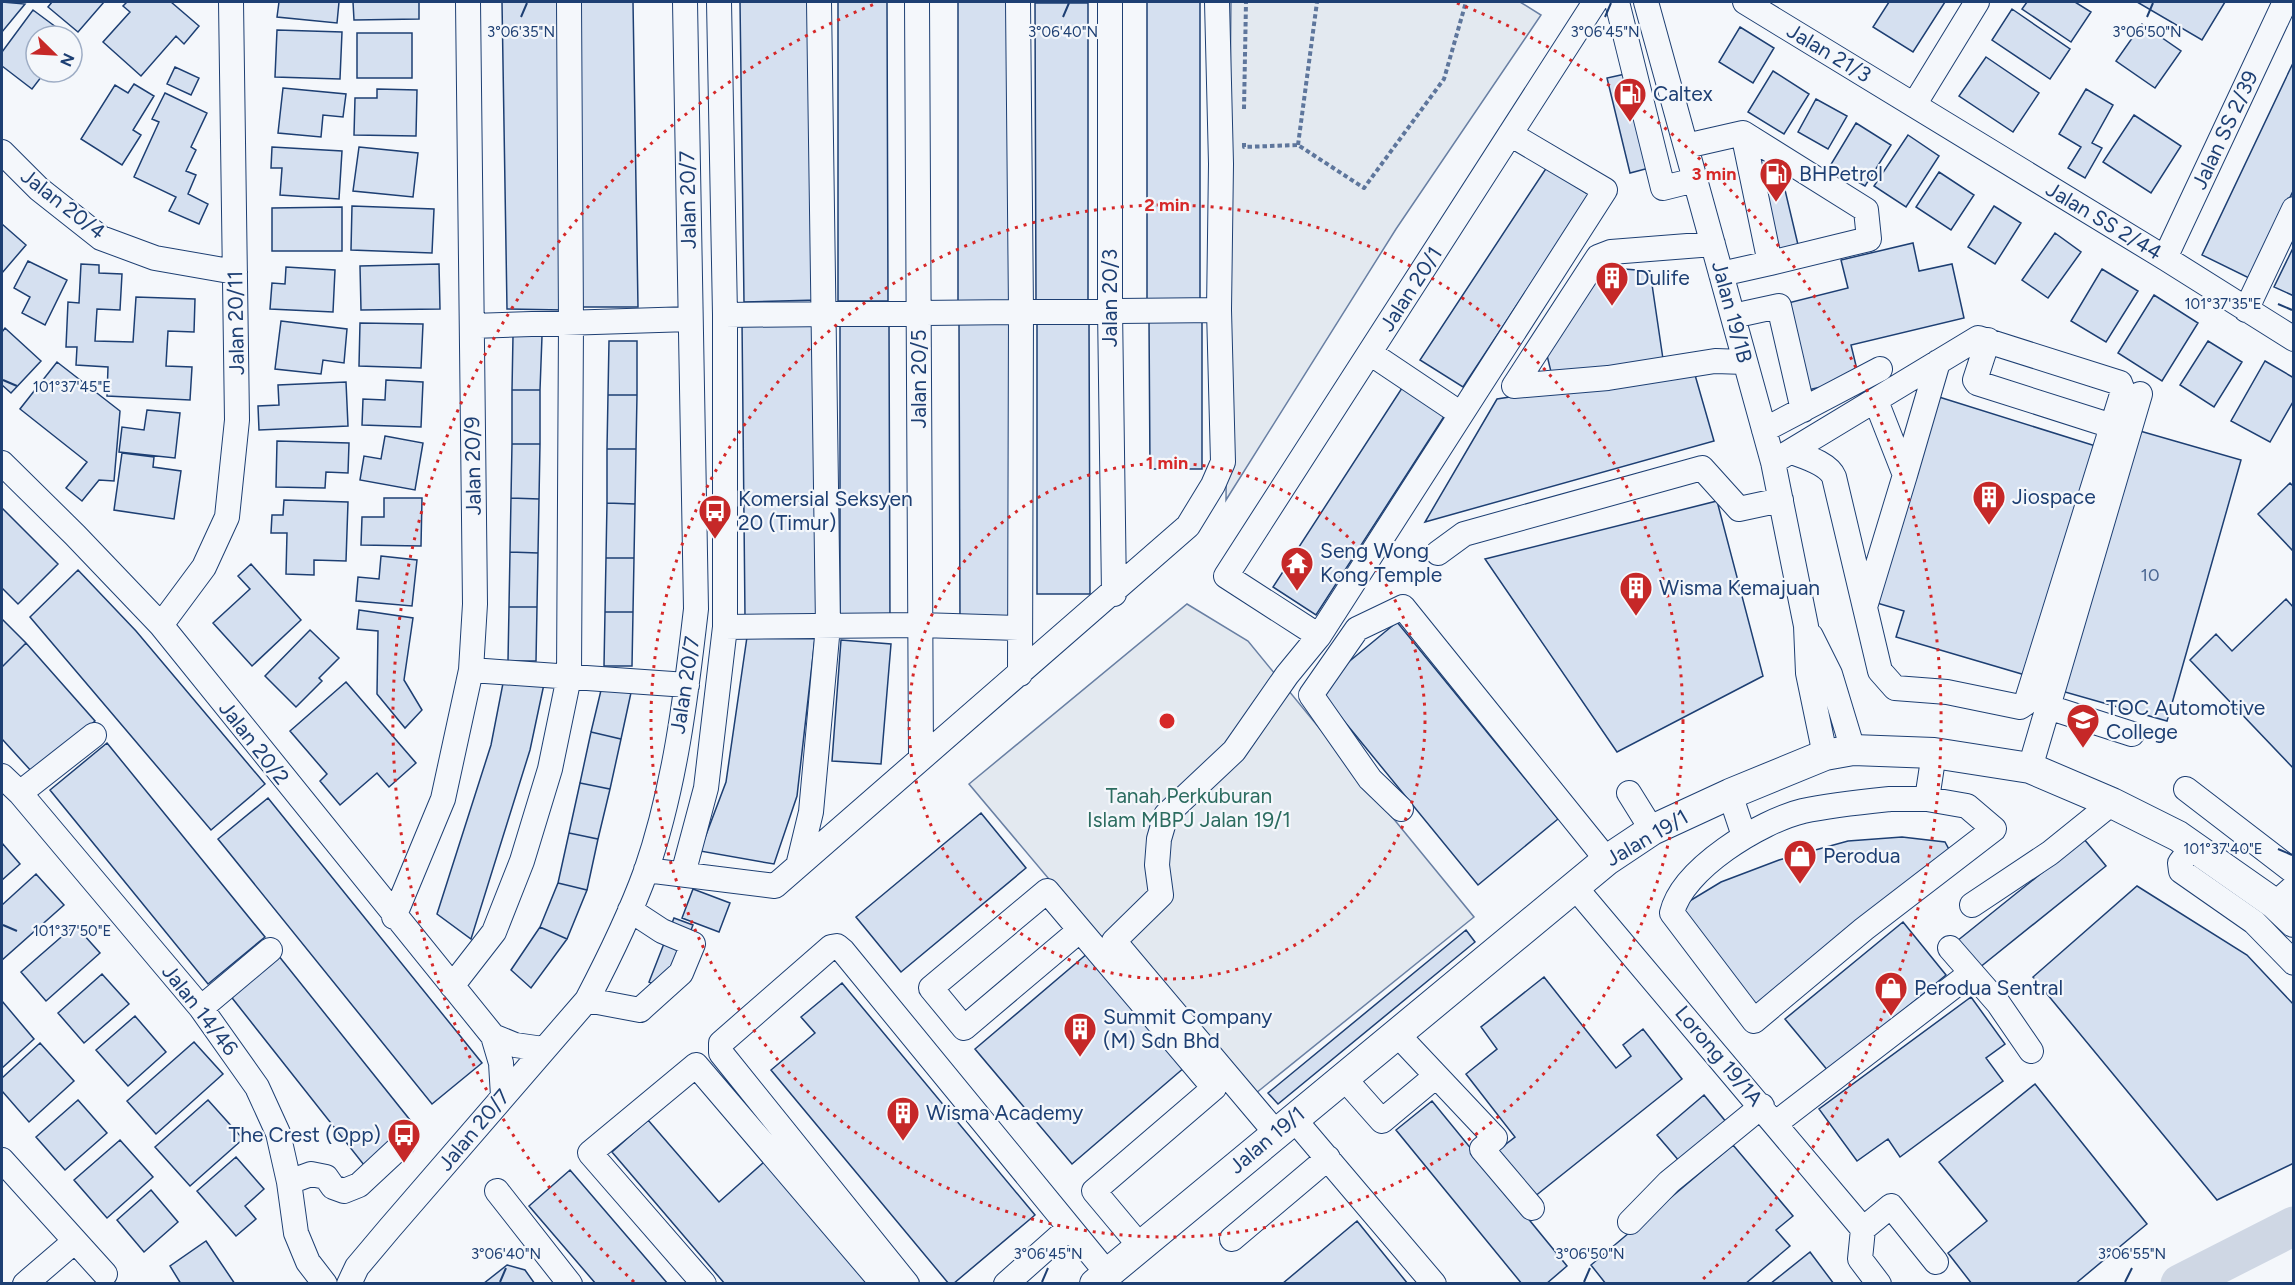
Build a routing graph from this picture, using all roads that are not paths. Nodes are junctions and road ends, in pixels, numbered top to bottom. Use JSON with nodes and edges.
{"nodes":[{"id":1,"x":231,"y":2,"type":"edge"},
{"id":2,"x":468,"y":2,"type":"edge"},
{"id":3,"x":569,"y":2,"type":"edge"},
{"id":4,"x":685,"y":2,"type":"edge"},
{"id":5,"x":719,"y":2,"type":"edge"},
{"id":6,"x":819,"y":2,"type":"edge"},
{"id":7,"x":917,"y":2,"type":"edge"},
{"id":8,"x":1017,"y":2,"type":"edge"},
{"id":9,"x":1110,"y":2,"type":"edge"},
{"id":10,"x":1217,"y":2,"type":"edge"},
{"id":11,"x":1595,"y":2,"type":"edge"},
{"id":12,"x":1617,"y":2,"type":"edge"},
{"id":13,"x":1646,"y":2,"type":"edge"},
{"id":14,"x":1745,"y":2,"type":"edge"},
{"id":15,"x":1977,"y":2,"type":"edge"},
{"id":16,"x":2285,"y":2,"type":"edge"},
{"id":17,"x":1914,"y":105,"type":"junction"},
{"id":18,"x":1743,"y":133,"type":"junction"},
{"id":19,"x":1510,"y":134,"type":"junction"},
{"id":20,"x":1686,"y":146,"type":"junction"},
{"id":21,"x":2,"y":152,"type":"edge"},
{"id":22,"x":1695,"y":180,"type":"junction"},
{"id":23,"x":2294,"y":210,"type":"edge"},
{"id":24,"x":1713,"y":244,"type":"junction"},
{"id":25,"x":2165,"y":258,"type":"junction"},
{"id":26,"x":1770,"y":263,"type":"junction"},
{"id":27,"x":235,"y":272,"type":"junction"},
{"id":28,"x":1721,"y":274,"type":"junction"},
{"id":29,"x":1110,"y":309,"type":"junction"},
{"id":30,"x":1021,"y":310,"type":"junction"},
{"id":31,"x":1219,"y":310,"type":"junction"},
{"id":32,"x":2246,"y":310,"type":"junction"},
{"id":33,"x":919,"y":312,"type":"junction"},
{"id":34,"x":823,"y":314,"type":"junction"},
{"id":35,"x":725,"y":315,"type":"junction"},
{"id":36,"x":1733,"y":316,"type":"junction"},
{"id":37,"x":690,"y":318,"type":"junction"},
{"id":38,"x":571,"y":323,"type":"junction"},
{"id":39,"x":472,"y":326,"type":"junction"},
{"id":40,"x":2294,"y":339,"type":"edge"},
{"id":41,"x":1988,"y":340,"type":"junction"},
{"id":42,"x":1370,"y":353,"type":"junction"},
{"id":43,"x":1745,"y":362,"type":"junction"},
{"id":44,"x":1938,"y":362,"type":"junction"},
{"id":45,"x":1880,"y":369,"type":"dead end"},
{"id":46,"x":2140,"y":394,"type":"dead end"},
{"id":47,"x":1876,"y":401,"type":"junction"},
{"id":48,"x":1803,"y":410,"type":"junction"},
{"id":49,"x":1461,"y":414,"type":"junction"},
{"id":50,"x":2112,"y":426,"type":"junction"},
{"id":51,"x":1764,"y":430,"type":"junction"},
{"id":52,"x":1782,"y":457,"type":"junction"},
{"id":53,"x":2,"y":464,"type":"edge"},
{"id":54,"x":1905,"y":475,"type":"junction"},
{"id":55,"x":1781,"y":500,"type":"junction"},
{"id":56,"x":1438,"y":553,"type":"dead end"},
{"id":57,"x":1114,"y":594,"type":"junction"},
{"id":58,"x":1865,"y":609,"type":"junction"},
{"id":59,"x":161,"y":625,"type":"junction"},
{"id":60,"x":920,"y":625,"type":"junction"},
{"id":61,"x":828,"y":626,"type":"junction"},
{"id":62,"x":725,"y":627,"type":"junction"},
{"id":63,"x":1020,"y":628,"type":"junction"},
{"id":64,"x":1319,"y":636,"type":"junction"},
{"id":65,"x":471,"y":670,"type":"junction"},
{"id":66,"x":1020,"y":674,"type":"junction"},
{"id":67,"x":569,"y":676,"type":"junction"},
{"id":68,"x":687,"y":685,"type":"junction"},
{"id":69,"x":2048,"y":707,"type":"junction"},
{"id":70,"x":2132,"y":734,"type":"dead end"},
{"id":71,"x":94,"y":735,"type":"dead end"},
{"id":72,"x":1839,"y":753,"type":"junction"},
{"id":73,"x":1935,"y":753,"type":"junction"},
{"id":74,"x":921,"y":757,"type":"junction"},
{"id":75,"x":2030,"y":768,"type":"junction"},
{"id":76,"x":2,"y":776,"type":"edge"},
{"id":77,"x":2186,"y":789,"type":"dead end"},
{"id":78,"x":20,"y":793,"type":"junction"},
{"id":79,"x":1629,"y":793,"type":"dead end"},
{"id":80,"x":1730,"y":794,"type":"junction"},
{"id":81,"x":1927,"y":799,"type":"junction"},
{"id":82,"x":2112,"y":803,"type":"junction"},
{"id":83,"x":1401,"y":809,"type":"dead end"},
{"id":84,"x":1652,"y":830,"type":"junction"},
{"id":85,"x":1744,"y":836,"type":"junction"},
{"id":86,"x":2193,"y":846,"type":"junction"},
{"id":87,"x":1607,"y":860,"type":"junction"},
{"id":88,"x":798,"y":866,"type":"junction"},
{"id":89,"x":646,"y":870,"type":"junction"},
{"id":90,"x":2294,"y":872,"type":"edge"},
{"id":91,"x":683,"y":874,"type":"junction"},
{"id":92,"x":1574,"y":886,"type":"junction"},
{"id":93,"x":1972,"y":905,"type":"dead end"},
{"id":94,"x":630,"y":910,"type":"junction"},
{"id":95,"x":2289,"y":910,"type":"edge"},
{"id":96,"x":394,"y":917,"type":"junction"},
{"id":97,"x":1080,"y":930,"type":"junction"},
{"id":98,"x":1950,"y":948,"type":"dead end"},
{"id":99,"x":270,"y":950,"type":"dead end"},
{"id":100,"x":2294,"y":963,"type":"edge"},
{"id":101,"x":1971,"y":973,"type":"junction"},
{"id":102,"x":452,"y":986,"type":"junction"},
{"id":103,"x":587,"y":1000,"type":"junction"},
{"id":104,"x":201,"y":1008,"type":"junction"},
{"id":105,"x":1396,"y":1033,"type":"junction"},
{"id":106,"x":493,"y":1036,"type":"junction"},
{"id":107,"x":543,"y":1049,"type":"junction"},
{"id":108,"x":2031,"y":1051,"type":"dead end"},
{"id":109,"x":1436,"y":1076,"type":"junction"},
{"id":110,"x":1343,"y":1077,"type":"junction"},
{"id":111,"x":502,"y":1096,"type":"junction"},
{"id":112,"x":1769,"y":1114,"type":"junction"},
{"id":113,"x":1285,"y":1126,"type":"junction"},
{"id":114,"x":403,"y":1144,"type":"dead end"},
{"id":115,"x":1328,"y":1158,"type":"junction"},
{"id":116,"x":2,"y":1160,"type":"edge"},
{"id":117,"x":289,"y":1182,"type":"junction"},
{"id":118,"x":496,"y":1191,"type":"dead end"},
{"id":119,"x":1532,"y":1208,"type":"dead end"},
{"id":120,"x":1630,"y":1222,"type":"dead end"},
{"id":121,"x":1070,"y":1228,"type":"junction"},
{"id":122,"x":1863,"y":1229,"type":"junction"},
{"id":123,"x":1232,"y":1239,"type":"dead end"},
{"id":124,"x":75,"y":1241,"type":"junction"},
{"id":125,"x":1140,"y":1246,"type":"junction"},
{"id":126,"x":1936,"y":1262,"type":"dead end"},
{"id":127,"x":105,"y":1274,"type":"dead end"},
{"id":128,"x":353,"y":1275,"type":"edge"},
{"id":129,"x":1101,"y":1278,"type":"edge"},
{"id":130,"x":25,"y":1284,"type":"edge"},
{"id":131,"x":325,"y":1284,"type":"edge"},
{"id":132,"x":570,"y":1284,"type":"edge"},
{"id":133,"x":704,"y":1284,"type":"edge"},
{"id":134,"x":883,"y":1284,"type":"edge"},
{"id":135,"x":907,"y":1284,"type":"edge"},
{"id":136,"x":1006,"y":1284,"type":"edge"},
{"id":137,"x":1434,"y":1284,"type":"edge"},
{"id":138,"x":1879,"y":1284,"type":"edge"}],
"edges":[{"from":1,"to":27,"type":"street","name":"Jalan 20/11"},
{"from":2,"to":39,"type":"street","name":"Jalan 20/9"},
{"from":3,"to":38,"type":"street"},
{"from":4,"to":37,"type":"street","name":"Jalan 20/7"},
{"from":5,"to":35,"type":"street","name":"Jalan 20/7"},
{"from":6,"to":34,"type":"street"},
{"from":7,"to":33,"type":"street","name":"Jalan 20/5"},
{"from":8,"to":30,"type":"street"},
{"from":9,"to":29,"type":"street","name":"Jalan 20/3"},
{"from":10,"to":31,"type":"street"},
{"from":11,"to":19,"type":"street","name":"Jalan 20/1"},
{"from":12,"to":22,"type":"street"},
{"from":13,"to":20,"type":"street","name":"Jalan 19/1B"},
{"from":14,"to":17,"type":"street","name":"Jalan 21/3"},
{"from":15,"to":17,"type":"street"},
{"from":16,"to":25,"type":"street","name":"Jalan SS 2/39"},
{"from":17,"to":25,"type":"street","name":"Jalan SS 2/44"},
{"from":18,"to":20,"type":"street"},
{"from":18,"to":26,"type":"street"},
{"from":18,"to":26,"type":"street"},
{"from":19,"to":42,"type":"street","name":"Jalan 20/1"},
{"from":19,"to":49,"type":"street"},
{"from":20,"to":22,"type":"street","name":"Jalan 19/1B"},
{"from":21,"to":27,"type":"street","name":"Jalan 20/4"},
{"from":22,"to":24,"type":"street","name":"Jalan 19/1B"},
{"from":23,"to":32,"type":"street"},
{"from":24,"to":28,"type":"street","name":"Jalan 19/1B"},
{"from":24,"to":43,"type":"street"},
{"from":25,"to":32,"type":"street","name":"Jalan SS 2/44"},
{"from":26,"to":28,"type":"street"},
{"from":27,"to":59,"type":"street","name":"Jalan 20/11"},
{"from":28,"to":36,"type":"street","name":"Jalan 19/1B"},
{"from":29,"to":30,"type":"street"},
{"from":29,"to":31,"type":"street"},
{"from":29,"to":57,"type":"street","name":"Jalan 20/3"},
{"from":30,"to":33,"type":"street"},
{"from":30,"to":63,"type":"street"},
{"from":31,"to":57,"type":"street"},
{"from":32,"to":40,"type":"street","name":"Jalan SS 2/44"},
{"from":33,"to":34,"type":"street"},
{"from":33,"to":60,"type":"street","name":"Jalan 20/5"},
{"from":34,"to":35,"type":"street"},
{"from":34,"to":61,"type":"street"},
{"from":35,"to":62,"type":"street","name":"Jalan 20/7"},
{"from":36,"to":43,"type":"street","name":"Jalan 19/1B"},
{"from":36,"to":48,"type":"street"},
{"from":37,"to":38,"type":"street"},
{"from":37,"to":68,"type":"street","name":"Jalan 20/7"},
{"from":38,"to":39,"type":"street"},
{"from":38,"to":67,"type":"street"},
{"from":39,"to":65,"type":"street","name":"Jalan 20/9"},
{"from":41,"to":44,"type":"street"},
{"from":41,"to":50,"type":"street"},
{"from":41,"to":50,"type":"street"},
{"from":42,"to":49,"type":"street"},
{"from":42,"to":64,"type":"street","name":"Jalan 20/1"},
{"from":43,"to":51,"type":"street","name":"Jalan 19/1B"},
{"from":44,"to":47,"type":"street"},
{"from":44,"to":54,"type":"street"},
{"from":45,"to":48,"type":"street"},
{"from":46,"to":69,"type":"street"},
{"from":47,"to":52,"type":"street"},
{"from":47,"to":54,"type":"street"},
{"from":48,"to":51,"type":"street"},
{"from":49,"to":64,"type":"street"},
{"from":50,"to":58,"type":"street"},
{"from":51,"to":52,"type":"street","name":"Jalan 19/1B"},
{"from":52,"to":55,"type":"street","name":"Jalan 19/1B"},
{"from":52,"to":58,"type":"street"},
{"from":53,"to":59,"type":"street","name":"Jalan 20/2"},
{"from":54,"to":58,"type":"street"},
{"from":55,"to":56,"type":"street"},
{"from":55,"to":72,"type":"street","name":"Jalan 19/1B"},
{"from":57,"to":66,"type":"street"},
{"from":59,"to":96,"type":"street","name":"Jalan 20/2"},
{"from":60,"to":61,"type":"street"},
{"from":60,"to":63,"type":"street"},
{"from":60,"to":74,"type":"street","name":"Jalan 20/5"},
{"from":61,"to":62,"type":"street"},
{"from":61,"to":88,"type":"street"},
{"from":62,"to":91,"type":"street","name":"Jalan 20/7"},
{"from":63,"to":66,"type":"street"},
{"from":64,"to":113,"type":"street"},
{"from":65,"to":67,"type":"street"},
{"from":65,"to":96,"type":"street","name":"Jalan 20/9"},
{"from":66,"to":74,"type":"street"},
{"from":67,"to":68,"type":"street"},
{"from":67,"to":102,"type":"street"},
{"from":68,"to":89,"type":"street","name":"Jalan 20/7"},
{"from":69,"to":70,"type":"street"},
{"from":69,"to":75,"type":"street"},
{"from":71,"to":78,"type":"street"},
{"from":72,"to":73,"type":"main road","name":"Jalan 19/1"},
{"from":72,"to":80,"type":"main road","name":"Jalan 19/1"},
{"from":73,"to":75,"type":"main road","name":"Jalan 19/1"},
{"from":73,"to":81,"type":"street"},
{"from":74,"to":88,"type":"street"},
{"from":75,"to":82,"type":"main road","name":"Jalan 19/1"},
{"from":76,"to":78,"type":"street","name":"Jalan 14/46"},
{"from":77,"to":90,"type":"street"},
{"from":78,"to":104,"type":"street","name":"Jalan 14/46"},
{"from":79,"to":84,"type":"street"},
{"from":80,"to":84,"type":"main road","name":"Jalan 19/1"},
{"from":80,"to":85,"type":"street"},
{"from":81,"to":85,"type":"street"},
{"from":81,"to":85,"type":"street"},
{"from":82,"to":86,"type":"main road","name":"Jalan 19/1"},
{"from":82,"to":93,"type":"street"},
{"from":83,"to":87,"type":"street"},
{"from":84,"to":87,"type":"main road","name":"Jalan 19/1"},
{"from":86,"to":95,"type":"main road","name":"Jalan 19/1"},
{"from":86,"to":100,"type":"street"},
{"from":87,"to":92,"type":"main road","name":"Jalan 19/1"},
{"from":88,"to":91,"type":"street"},
{"from":89,"to":91,"type":"street"},
{"from":89,"to":94,"type":"street","name":"Jalan 20/7"},
{"from":92,"to":105,"type":"main road","name":"Jalan 19/1"},
{"from":92,"to":112,"type":"street","name":"Lorong 19/1A"},
{"from":94,"to":103,"type":"street","name":"Jalan 20/7"},
{"from":94,"to":103,"type":"street"},
{"from":96,"to":102,"type":"street","name":"Jalan 20/2"},
{"from":97,"to":97,"type":"street"},
{"from":97,"to":125,"type":"street"},
{"from":98,"to":101,"type":"street"},
{"from":99,"to":104,"type":"street"},
{"from":101,"to":108,"type":"street"},
{"from":101,"to":112,"type":"street"},
{"from":102,"to":106,"type":"street","name":"Jalan 20/2"},
{"from":103,"to":107,"type":"street","name":"Jalan 20/7"},
{"from":104,"to":117,"type":"street","name":"Jalan 14/46"},
{"from":105,"to":109,"type":"street"},
{"from":105,"to":110,"type":"main road","name":"Jalan 19/1"},
{"from":106,"to":107,"type":"street"},
{"from":106,"to":111,"type":"street","name":"Jalan 20/2"},
{"from":107,"to":111,"type":"street","name":"Jalan 20/7"},
{"from":109,"to":110,"type":"street"},
{"from":109,"to":119,"type":"street"},
{"from":110,"to":113,"type":"main road","name":"Jalan 19/1"},
{"from":111,"to":128,"type":"street","name":"Jalan 20/7"},
{"from":112,"to":120,"type":"street"},
{"from":112,"to":122,"type":"street","name":"Lorong 19/1A"},
{"from":113,"to":115,"type":"street"},
{"from":113,"to":125,"type":"main road","name":"Jalan 19/1"},
{"from":114,"to":117,"type":"street"},
{"from":115,"to":123,"type":"street"},
{"from":115,"to":137,"type":"street"},
{"from":116,"to":124,"type":"street"},
{"from":117,"to":131,"type":"street","name":"Jalan 14/46"},
{"from":118,"to":132,"type":"street"},
{"from":121,"to":129,"type":"street"},
{"from":121,"to":135,"type":"street"},
{"from":121,"to":136,"type":"street"},
{"from":122,"to":126,"type":"street"},
{"from":122,"to":138,"type":"street"},
{"from":124,"to":127,"type":"street"},
{"from":124,"to":130,"type":"street"},
{"from":125,"to":129,"type":"main road","name":"Jalan 19/1"},
{"from":128,"to":131,"type":"street","name":"Jalan 20/7"},
{"from":133,"to":134,"type":"street"}]}
